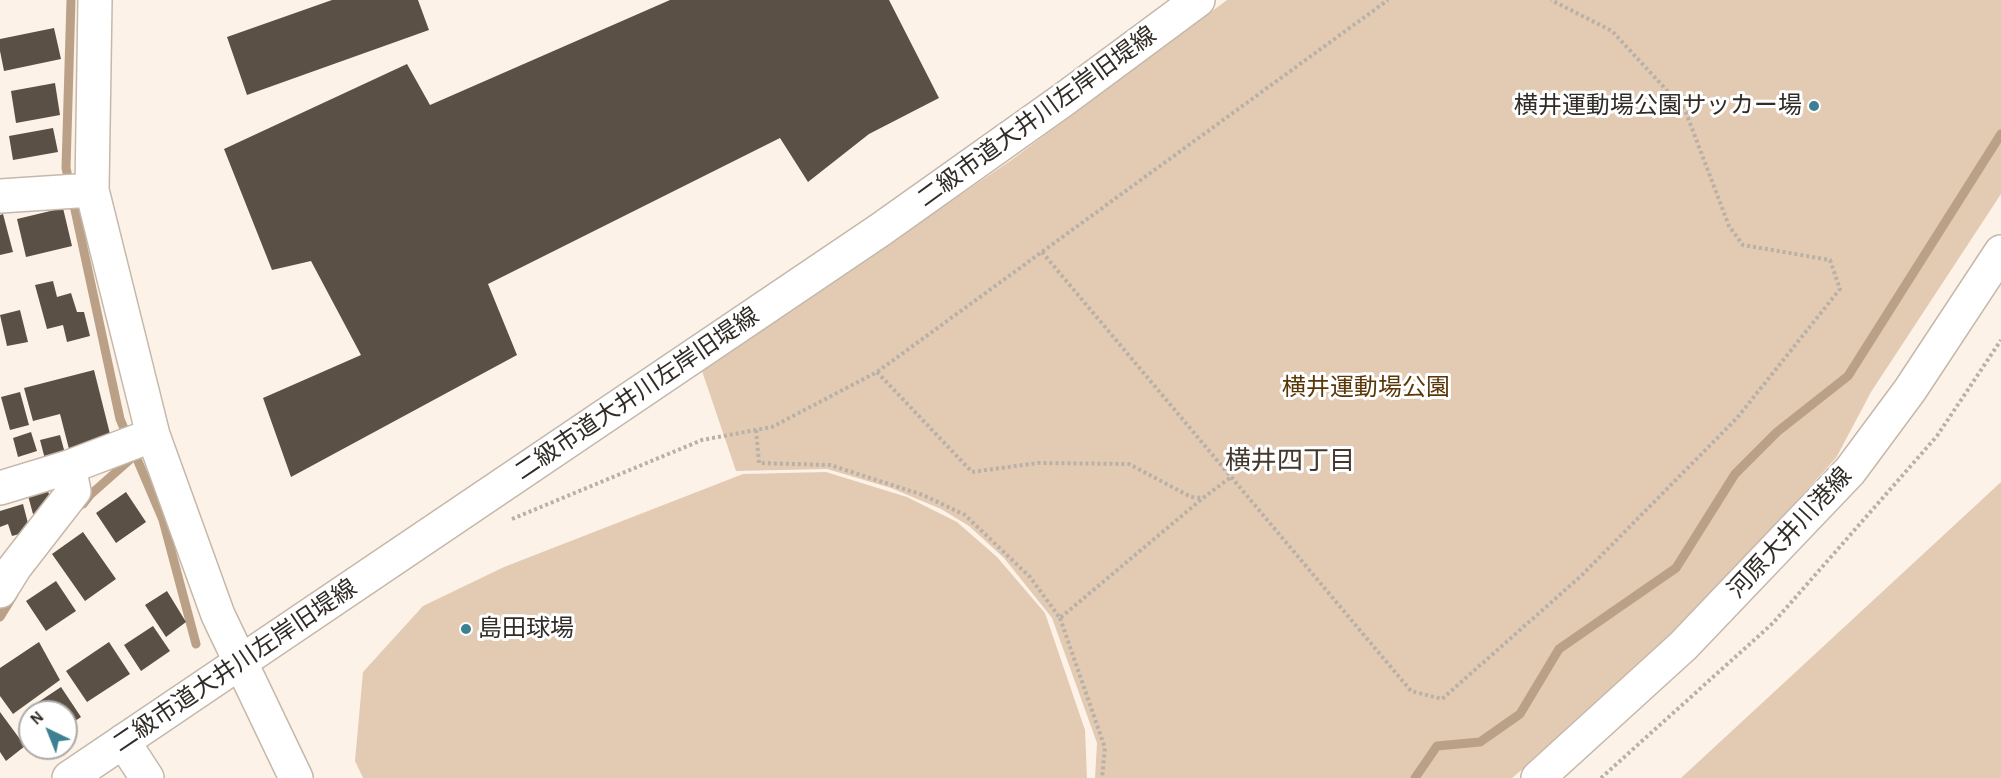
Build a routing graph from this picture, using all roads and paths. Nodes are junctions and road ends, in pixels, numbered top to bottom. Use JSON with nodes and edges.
{"nodes":[{"id":1,"x":95,"y":0,"type":"edge"},
{"id":2,"x":1198,"y":0,"type":"edge"},
{"id":3,"x":1388,"y":0,"type":"edge"},
{"id":4,"x":1551,"y":0,"type":"edge"},
{"id":5,"x":92,"y":190,"type":"junction"},
{"id":6,"x":0,"y":196,"type":"edge"},
{"id":7,"x":1042,"y":252,"type":"junction"},
{"id":8,"x":2001,"y":252,"type":"edge"},
{"id":9,"x":2001,"y":340,"type":"edge"},
{"id":10,"x":877,"y":372,"type":"junction"},
{"id":11,"x":756,"y":430,"type":"junction"},
{"id":12,"x":153,"y":435,"type":"junction"},
{"id":13,"x":69,"y":467,"type":"junction"},
{"id":14,"x":1231,"y":477,"type":"junction"},
{"id":15,"x":0,"y":488,"type":"edge"},
{"id":16,"x":1203,"y":498,"type":"junction"},
{"id":17,"x":504,"y":523,"type":"dead end"},
{"id":18,"x":0,"y":591,"type":"edge"},
{"id":19,"x":1060,"y":618,"type":"junction"},
{"id":20,"x":240,"y":663,"type":"junction"},
{"id":21,"x":123,"y":741,"type":"junction"},
{"id":22,"x":69,"y":778,"type":"edge"},
{"id":23,"x":147,"y":778,"type":"edge"},
{"id":24,"x":296,"y":778,"type":"edge"},
{"id":25,"x":1102,"y":778,"type":"edge"},
{"id":26,"x":1538,"y":778,"type":"edge"},
{"id":27,"x":1601,"y":778,"type":"edge"}],
"edges":[{"from":1,"to":5,"type":"street"},
{"from":2,"to":20,"type":"street","name":"二級市道大井川左岸旧堤線"},
{"from":3,"to":7,"type":"path"},
{"from":4,"to":14,"type":"path"},
{"from":5,"to":6,"type":"street"},
{"from":5,"to":12,"type":"street"},
{"from":7,"to":10,"type":"path"},
{"from":7,"to":14,"type":"path"},
{"from":8,"to":26,"type":"street","name":"河原大井川港線"},
{"from":9,"to":27,"type":"path"},
{"from":10,"to":11,"type":"path"},
{"from":10,"to":16,"type":"path"},
{"from":11,"to":17,"type":"path"},
{"from":11,"to":19,"type":"path"},
{"from":12,"to":13,"type":"street"},
{"from":12,"to":20,"type":"street"},
{"from":13,"to":15,"type":"street"},
{"from":13,"to":18,"type":"street"},
{"from":14,"to":16,"type":"path"},
{"from":16,"to":19,"type":"path"},
{"from":19,"to":25,"type":"path"},
{"from":20,"to":21,"type":"street","name":"二級市道大井川左岸旧堤線"},
{"from":20,"to":24,"type":"street"},
{"from":21,"to":22,"type":"street","name":"二級市道大井川左岸旧堤線"},
{"from":21,"to":23,"type":"street"}]}
